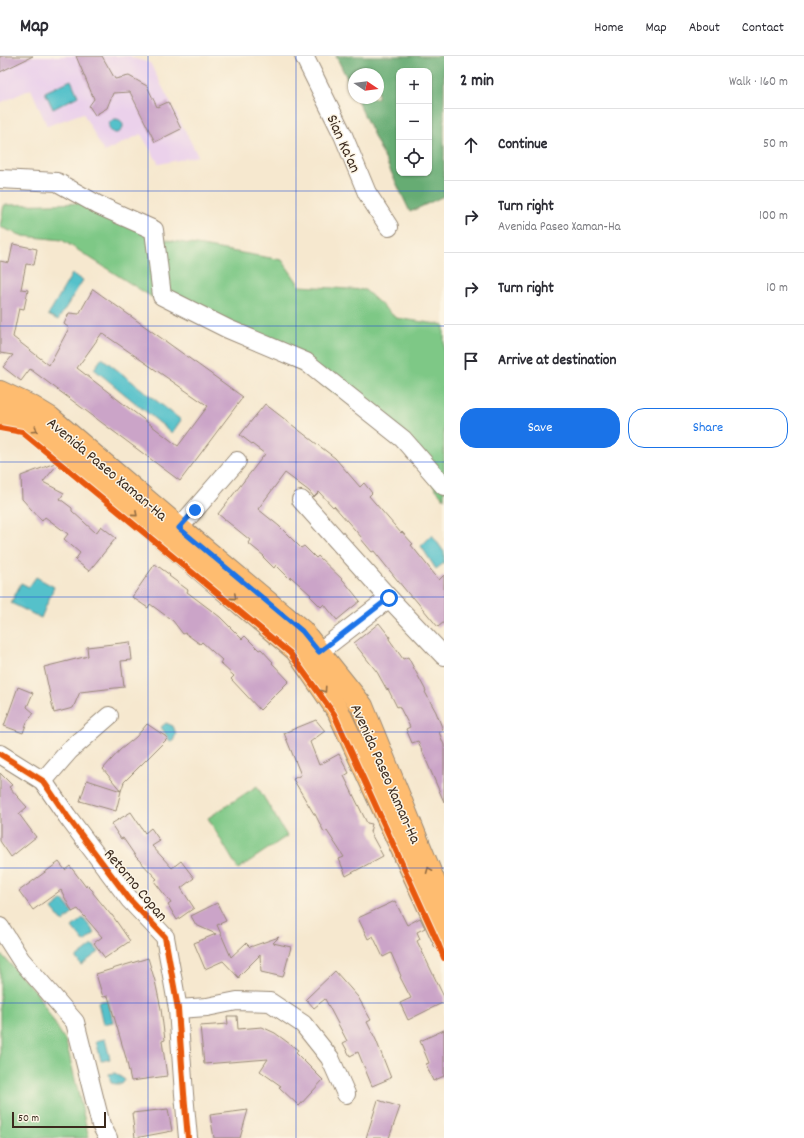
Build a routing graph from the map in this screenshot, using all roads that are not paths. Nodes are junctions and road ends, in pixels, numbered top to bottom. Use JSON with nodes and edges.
{"nodes":[{"id":1,"x":304,"y":56,"type":"edge"},
{"id":2,"x":0,"y":179,"type":"edge"},
{"id":3,"x":389,"y":227,"type":"dead end"},
{"id":4,"x":4,"y":404,"type":"edge"},
{"id":5,"x":237,"y":461,"type":"dead end"},
{"id":6,"x":444,"y":486,"type":"edge"},
{"id":7,"x":301,"y":500,"type":"dead end"},
{"id":8,"x":179,"y":528,"type":"junction"},
{"id":9,"x":389,"y":598,"type":"junction"},
{"id":10,"x":266,"y":612,"type":"junction"},
{"id":11,"x":319,"y":652,"type":"junction"},
{"id":12,"x":444,"y":656,"type":"edge"},
{"id":13,"x":365,"y":714,"type":"junction"},
{"id":14,"x":109,"y":716,"type":"dead end"},
{"id":15,"x":345,"y":725,"type":"junction"},
{"id":16,"x":0,"y":754,"type":"edge"},
{"id":17,"x":43,"y":781,"type":"junction"},
{"id":18,"x":444,"y":906,"type":"edge"},
{"id":19,"x":0,"y":927,"type":"edge"},
{"id":20,"x":444,"y":940,"type":"edge"},
{"id":21,"x":178,"y":1009,"type":"junction"},
{"id":22,"x":346,"y":1094,"type":"dead end"},
{"id":23,"x":108,"y":1138,"type":"edge"},
{"id":24,"x":188,"y":1138,"type":"edge"}],
"edges":[{"from":1,"to":3,"type":"street","name":"Sian Ka'an"},
{"from":2,"to":6,"type":"street"},
{"from":4,"to":8,"type":"main road","name":"Avenida Paseo Xaman-Ha"},
{"from":4,"to":10,"type":"main road","name":"Avenida Paseo Xaman-Ha","one_way":true},
{"from":5,"to":8,"type":"street"},
{"from":7,"to":9,"type":"street"},
{"from":8,"to":10,"type":"main road","name":"Avenida Paseo Xaman-Ha"},
{"from":9,"to":11,"type":"street"},
{"from":9,"to":12,"type":"street"},
{"from":10,"to":11,"type":"main road","name":"Avenida Paseo Xaman-Ha"},
{"from":10,"to":15,"type":"main road","name":"Avenida Paseo Xaman-Ha","one_way":true},
{"from":11,"to":13,"type":"main road","name":"Avenida Paseo Xaman-Ha"},
{"from":13,"to":15,"type":"main road"},
{"from":18,"to":13,"type":"main road","name":"Avenida Paseo Xaman-Ha","one_way":true},
{"from":14,"to":17,"type":"street"},
{"from":15,"to":20,"type":"main road","name":"Avenida Paseo Xaman-Ha"},
{"from":16,"to":17,"type":"street","name":"Retorno Copan"},
{"from":17,"to":21,"type":"street","name":"Retorno Copan"},
{"from":19,"to":23,"type":"street"},
{"from":21,"to":22,"type":"street"},
{"from":21,"to":24,"type":"street","name":"Retorno Copan"}]}
